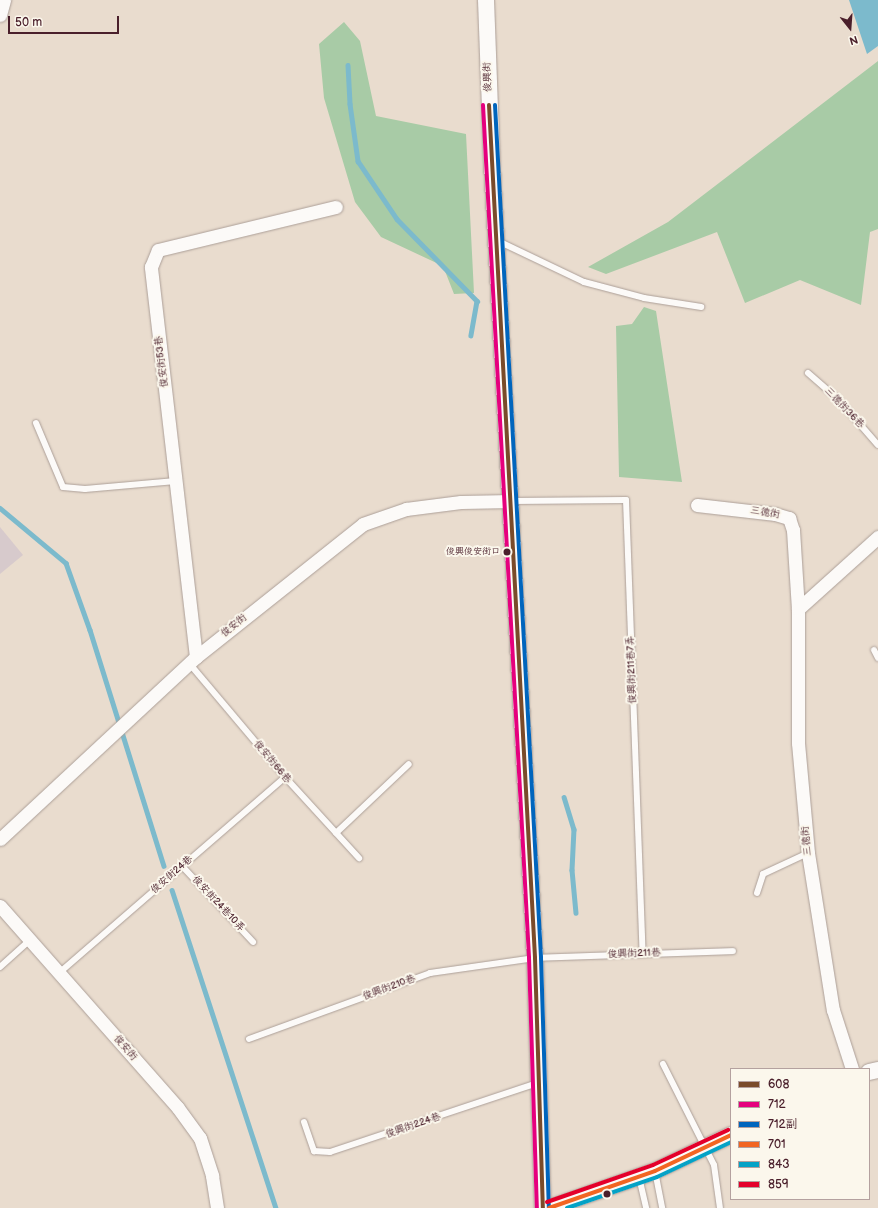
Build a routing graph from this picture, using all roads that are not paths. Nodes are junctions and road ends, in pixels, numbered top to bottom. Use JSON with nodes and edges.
{"nodes":[{"id":1,"x":4,"y":0,"type":"edge"},
{"id":2,"x":486,"y":0,"type":"edge"},
{"id":3,"x":0,"y":15,"type":"edge"},
{"id":4,"x":336,"y":208,"type":"dead end"},
{"id":5,"x":496,"y":241,"type":"junction"},
{"id":6,"x":701,"y":307,"type":"dead end"},
{"id":7,"x":808,"y":372,"type":"dead end"},
{"id":8,"x":36,"y":423,"type":"dead end"},
{"id":9,"x":878,"y":445,"type":"edge"},
{"id":10,"x":176,"y":481,"type":"junction"},
{"id":11,"x":512,"y":501,"type":"junction"},
{"id":12,"x":697,"y":505,"type":"dead end"},
{"id":13,"x":878,"y":537,"type":"edge"},
{"id":14,"x":798,"y":609,"type":"junction"},
{"id":15,"x":874,"y":650,"type":"dead end"},
{"id":16,"x":878,"y":658,"type":"edge"},
{"id":17,"x":192,"y":660,"type":"junction"},
{"id":18,"x":409,"y":764,"type":"dead end"},
{"id":19,"x":285,"y":777,"type":"junction"},
{"id":20,"x":336,"y":833,"type":"junction"},
{"id":21,"x":0,"y":839,"type":"edge"},
{"id":22,"x":808,"y":853,"type":"junction"},
{"id":23,"x":358,"y":858,"type":"dead end"},
{"id":24,"x":182,"y":866,"type":"junction"},
{"id":25,"x":757,"y":893,"type":"dead end"},
{"id":26,"x":0,"y":906,"type":"edge"},
{"id":27,"x":30,"y":940,"type":"junction"},
{"id":28,"x":253,"y":942,"type":"dead end"},
{"id":29,"x":733,"y":952,"type":"dead end"},
{"id":30,"x":643,"y":953,"type":"junction"},
{"id":31,"x":535,"y":958,"type":"junction"},
{"id":32,"x":0,"y":967,"type":"edge"},
{"id":33,"x":59,"y":973,"type":"junction"},
{"id":34,"x":249,"y":1039,"type":"dead end"},
{"id":35,"x":663,"y":1064,"type":"dead end"},
{"id":36,"x":852,"y":1068,"type":"edge"},
{"id":37,"x":539,"y":1083,"type":"junction"},
{"id":38,"x":304,"y":1122,"type":"dead end"},
{"id":39,"x":730,"y":1136,"type":"edge"},
{"id":40,"x":706,"y":1148,"type":"junction"},
{"id":41,"x":655,"y":1171,"type":"junction"},
{"id":42,"x":640,"y":1177,"type":"junction"},
{"id":43,"x":217,"y":1208,"type":"edge"},
{"id":44,"x":543,"y":1208,"type":"edge"},
{"id":45,"x":549,"y":1208,"type":"edge"},
{"id":46,"x":646,"y":1208,"type":"edge"},
{"id":47,"x":662,"y":1208,"type":"edge"},
{"id":48,"x":720,"y":1208,"type":"edge"}],
"edges":[{"from":1,"to":3,"type":"street"},
{"from":2,"to":5,"type":"street","name":"俊興街"},
{"from":4,"to":10,"type":"street","name":"俊安街53巷"},
{"from":5,"to":6,"type":"lane"},
{"from":5,"to":11,"type":"street","name":"俊興街"},
{"from":7,"to":9,"type":"lane","name":"三德街36巷"},
{"from":8,"to":10,"type":"lane"},
{"from":10,"to":17,"type":"street","name":"俊安街53巷"},
{"from":11,"to":17,"type":"street","name":"俊安街"},
{"from":11,"to":30,"type":"lane","name":"俊興街211巷7弄"},
{"from":11,"to":31,"type":"street","name":"俊興街"},
{"from":12,"to":14,"type":"street","name":"三德街"},
{"from":13,"to":14,"type":"street"},
{"from":14,"to":22,"type":"street","name":"三德街"},
{"from":15,"to":16,"type":"lane"},
{"from":17,"to":19,"type":"lane","name":"俊安街66巷"},
{"from":17,"to":21,"type":"street","name":"俊安街"},
{"from":18,"to":20,"type":"lane"},
{"from":19,"to":20,"type":"lane","name":"俊安街66巷"},
{"from":19,"to":24,"type":"lane","name":"俊安街24巷"},
{"from":20,"to":23,"type":"lane","name":"俊安街66巷"},
{"from":22,"to":25,"type":"lane"},
{"from":22,"to":36,"type":"street","name":"三德街"},
{"from":24,"to":28,"type":"lane","name":"俊安街24巷10弄"},
{"from":24,"to":33,"type":"lane","name":"俊安街24巷"},
{"from":26,"to":27,"type":"street","name":"俊安街"},
{"from":27,"to":32,"type":"lane"},
{"from":27,"to":33,"type":"street","name":"俊安街"},
{"from":29,"to":30,"type":"lane","name":"俊興街211巷"},
{"from":30,"to":31,"type":"lane","name":"俊興街211巷"},
{"from":31,"to":34,"type":"lane","name":"俊興街210巷"},
{"from":31,"to":37,"type":"street","name":"俊興街"},
{"from":33,"to":43,"type":"street","name":"俊安街"},
{"from":35,"to":40,"type":"lane"},
{"from":37,"to":38,"type":"lane","name":"俊興街224巷"},
{"from":37,"to":44,"type":"street","name":"俊興街"},
{"from":39,"to":40,"type":"street"},
{"from":40,"to":41,"type":"street"},
{"from":40,"to":48,"type":"lane"},
{"from":41,"to":42,"type":"street"},
{"from":41,"to":47,"type":"lane"},
{"from":42,"to":45,"type":"street"},
{"from":42,"to":46,"type":"lane"}]}
